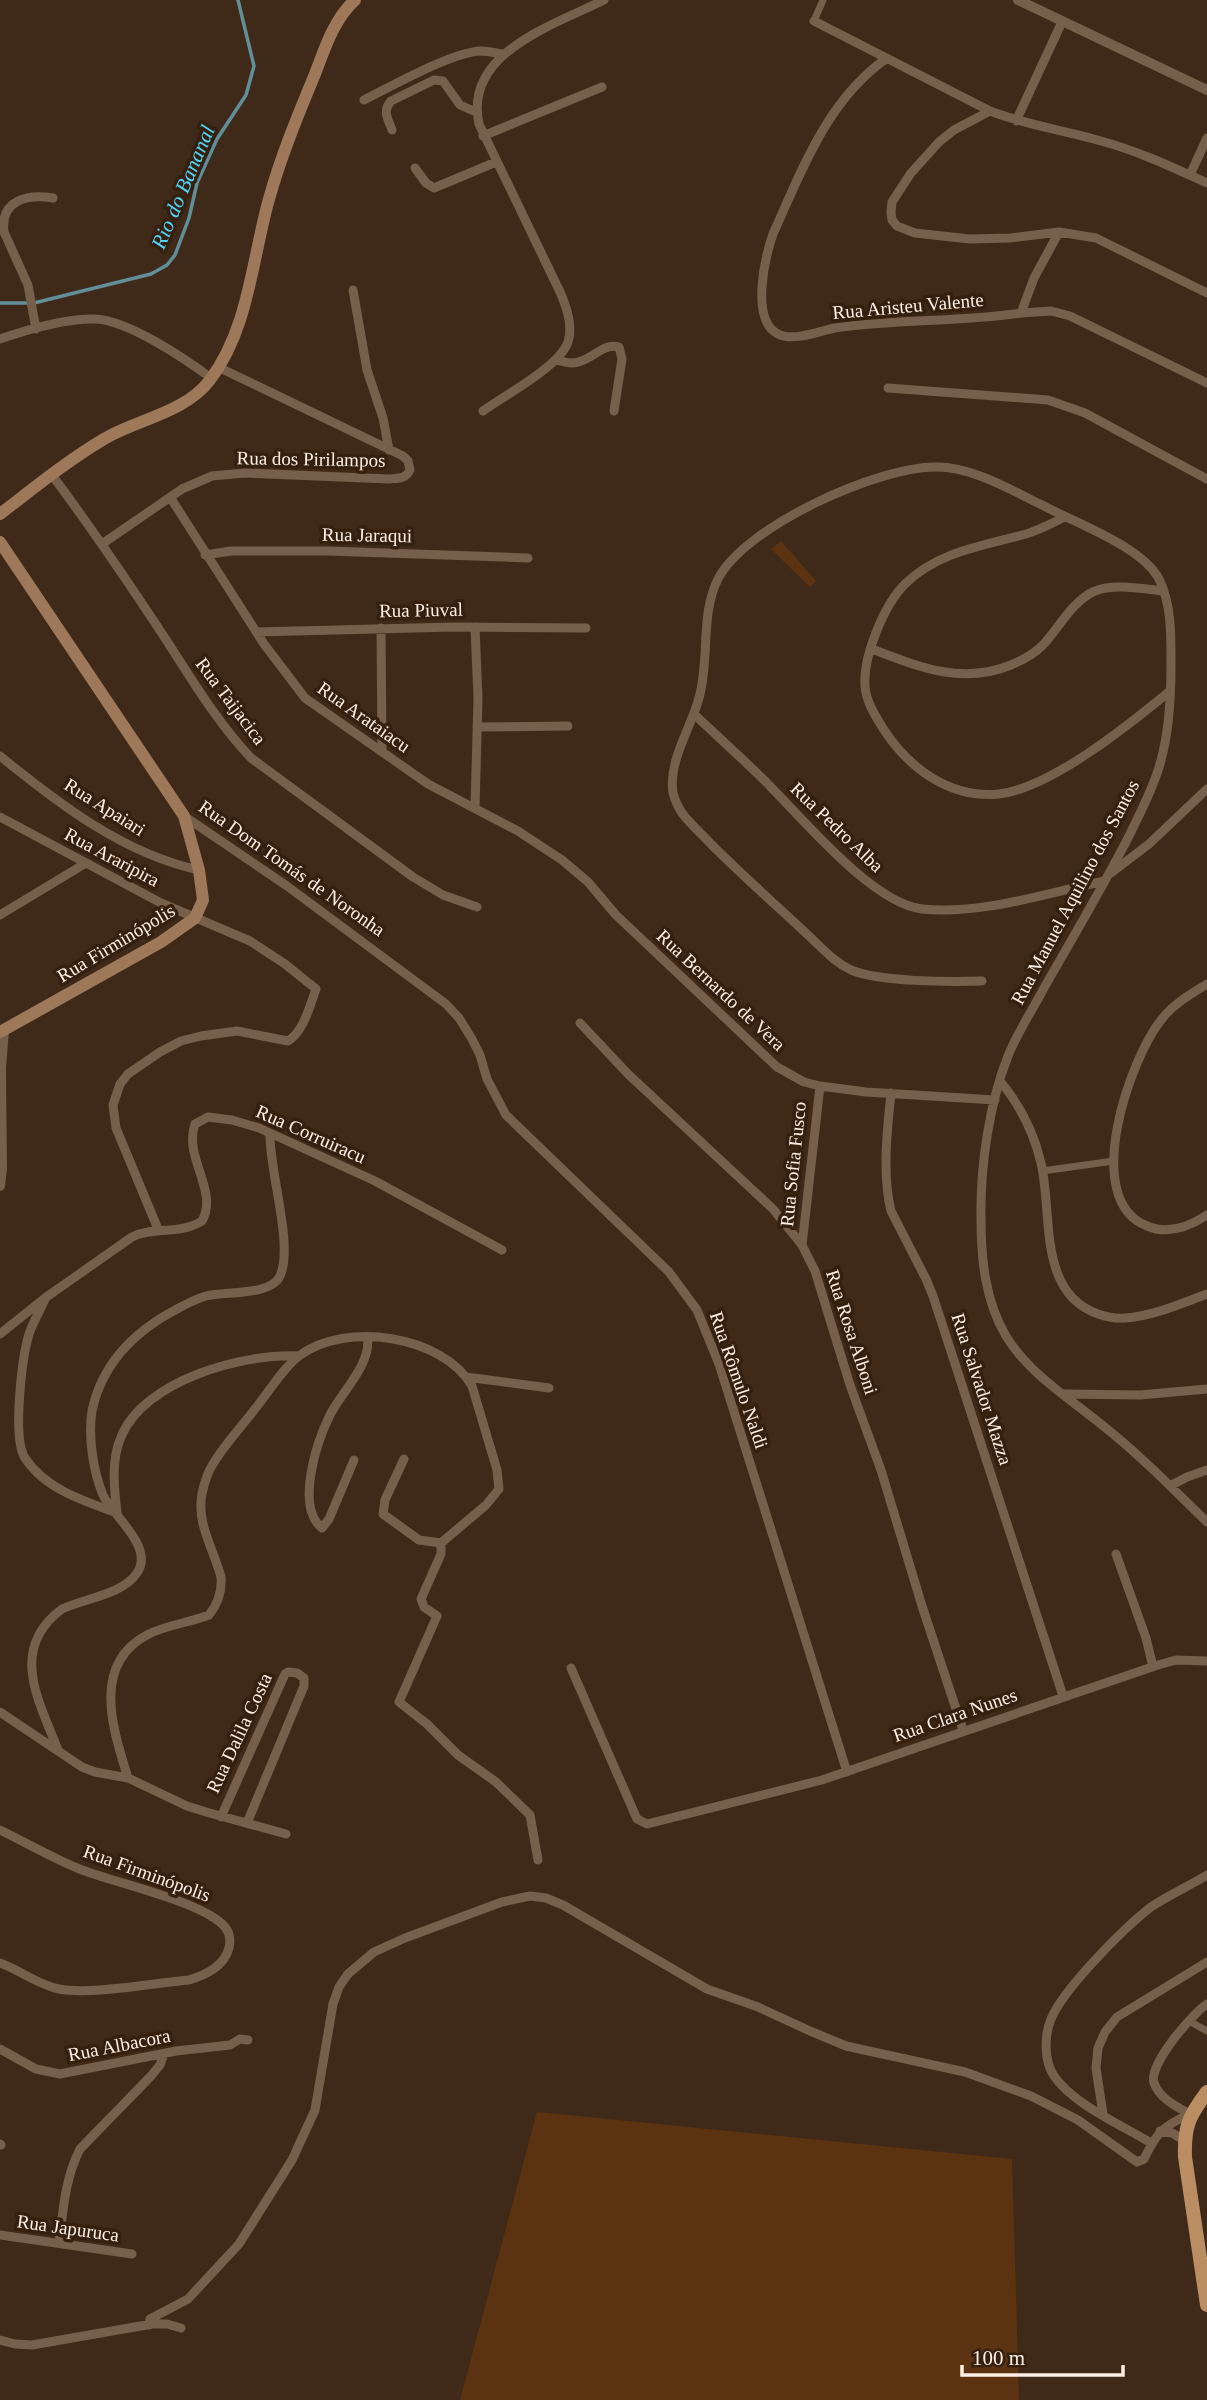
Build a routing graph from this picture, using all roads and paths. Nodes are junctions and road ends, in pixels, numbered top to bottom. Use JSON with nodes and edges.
{"nodes":[{"id":1,"x":355,"y":0,"type":"edge"},
{"id":2,"x":604,"y":0,"type":"edge"},
{"id":3,"x":823,"y":0,"type":"edge"},
{"id":4,"x":1018,"y":0,"type":"edge"},
{"id":5,"x":593,"y":3,"type":"edge"},
{"id":6,"x":814,"y":22,"type":"joint"},
{"id":7,"x":1062,"y":22,"type":"junction"},
{"id":8,"x":502,"y":54,"type":"junction"},
{"id":9,"x":887,"y":58,"type":"junction"},
{"id":10,"x":602,"y":88,"type":"dead end"},
{"id":11,"x":1207,"y":90,"type":"edge"},
{"id":12,"x":364,"y":100,"type":"dead end"},
{"id":13,"x":990,"y":111,"type":"junction"},
{"id":14,"x":476,"y":112,"type":"junction"},
{"id":15,"x":1016,"y":121,"type":"junction"},
{"id":16,"x":392,"y":130,"type":"dead end"},
{"id":17,"x":483,"y":136,"type":"junction"},
{"id":18,"x":1207,"y":138,"type":"edge"},
{"id":19,"x":496,"y":162,"type":"junction"},
{"id":20,"x":415,"y":169,"type":"dead end"},
{"id":21,"x":1190,"y":176,"type":"junction"},
{"id":22,"x":1207,"y":183,"type":"edge"},
{"id":23,"x":53,"y":198,"type":"dead end"},
{"id":24,"x":1059,"y":232,"type":"junction"},
{"id":25,"x":353,"y":290,"type":"dead end"},
{"id":26,"x":1207,"y":293,"type":"edge"},
{"id":27,"x":1021,"y":313,"type":"junction"},
{"id":28,"x":36,"y":329,"type":"junction"},
{"id":29,"x":0,"y":339,"type":"edge"},
{"id":30,"x":556,"y":359,"type":"junction"},
{"id":31,"x":215,"y":373,"type":"junction"},
{"id":32,"x":1207,"y":383,"type":"edge"},
{"id":33,"x":888,"y":388,"type":"dead end"},
{"id":34,"x":483,"y":411,"type":"dead end"},
{"id":35,"x":614,"y":411,"type":"dead end"},
{"id":36,"x":388,"y":450,"type":"junction"},
{"id":37,"x":52,"y":475,"type":"junction"},
{"id":38,"x":1207,"y":479,"type":"edge"},
{"id":39,"x":170,"y":497,"type":"junction"},
{"id":40,"x":0,"y":514,"type":"edge"},
{"id":41,"x":1065,"y":517,"type":"junction"},
{"id":42,"x":0,"y":542,"type":"edge"},
{"id":43,"x":102,"y":544,"type":"junction"},
{"id":44,"x":205,"y":555,"type":"junction"},
{"id":45,"x":528,"y":558,"type":"dead end"},
{"id":46,"x":1164,"y":591,"type":"junction"},
{"id":47,"x":475,"y":627,"type":"junction"},
{"id":48,"x":382,"y":628,"type":"junction"},
{"id":49,"x":586,"y":628,"type":"dead end"},
{"id":50,"x":256,"y":632,"type":"junction"},
{"id":51,"x":872,"y":649,"type":"junction"},
{"id":52,"x":1171,"y":691,"type":"junction"},
{"id":53,"x":694,"y":714,"type":"junction"},
{"id":54,"x":568,"y":726,"type":"dead end"},
{"id":55,"x":477,"y":727,"type":"junction"},
{"id":56,"x":382,"y":752,"type":"junction"},
{"id":57,"x":0,"y":757,"type":"edge"},
{"id":58,"x":1207,"y":789,"type":"edge"},
{"id":59,"x":475,"y":808,"type":"junction"},
{"id":60,"x":184,"y":816,"type":"junction"},
{"id":61,"x":0,"y":817,"type":"edge"},
{"id":62,"x":86,"y":863,"type":"junction"},
{"id":63,"x":199,"y":870,"type":"junction"},
{"id":64,"x":573,"y":870,"type":"joint"},
{"id":65,"x":1107,"y":878,"type":"junction"},
{"id":66,"x":477,"y":907,"type":"dead end"},
{"id":67,"x":0,"y":915,"type":"edge"},
{"id":68,"x":195,"y":918,"type":"junction"},
{"id":69,"x":982,"y":982,"type":"dead end"},
{"id":70,"x":1207,"y":984,"type":"edge"},
{"id":71,"x":580,"y":1023,"type":"dead end"},
{"id":72,"x":2,"y":1031,"type":"edge"},
{"id":73,"x":484,"y":1068,"type":"joint"},
{"id":74,"x":1000,"y":1081,"type":"junction"},
{"id":75,"x":820,"y":1086,"type":"junction"},
{"id":76,"x":891,"y":1093,"type":"junction"},
{"id":77,"x":995,"y":1100,"type":"junction"},
{"id":78,"x":270,"y":1134,"type":"junction"},
{"id":79,"x":1114,"y":1161,"type":"junction"},
{"id":80,"x":1042,"y":1171,"type":"junction"},
{"id":81,"x":0,"y":1186,"type":"edge"},
{"id":82,"x":1207,"y":1214,"type":"edge"},
{"id":83,"x":158,"y":1229,"type":"junction"},
{"id":84,"x":802,"y":1245,"type":"junction"},
{"id":85,"x":502,"y":1250,"type":"dead end"},
{"id":86,"x":1207,"y":1294,"type":"edge"},
{"id":87,"x":45,"y":1298,"type":"junction"},
{"id":88,"x":0,"y":1334,"type":"edge"},
{"id":89,"x":367,"y":1337,"type":"junction"},
{"id":90,"x":299,"y":1356,"type":"junction"},
{"id":91,"x":466,"y":1377,"type":"junction"},
{"id":92,"x":549,"y":1388,"type":"dead end"},
{"id":93,"x":1207,"y":1389,"type":"edge"},
{"id":94,"x":1065,"y":1394,"type":"junction"},
{"id":95,"x":404,"y":1459,"type":"dead end"},
{"id":96,"x":354,"y":1460,"type":"dead end"},
{"id":97,"x":1207,"y":1470,"type":"edge"},
{"id":98,"x":1170,"y":1486,"type":"junction"},
{"id":99,"x":117,"y":1514,"type":"junction"},
{"id":100,"x":1207,"y":1522,"type":"edge"},
{"id":101,"x":441,"y":1543,"type":"junction"},
{"id":102,"x":1116,"y":1554,"type":"dead end"},
{"id":103,"x":1207,"y":1661,"type":"edge"},
{"id":104,"x":1153,"y":1667,"type":"junction"},
{"id":105,"x":570,"y":1668,"type":"dead end"},
{"id":106,"x":1063,"y":1696,"type":"junction"},
{"id":107,"x":0,"y":1712,"type":"edge"},
{"id":108,"x":964,"y":1730,"type":"junction"},
{"id":109,"x":58,"y":1750,"type":"junction"},
{"id":110,"x":847,"y":1772,"type":"junction"},
{"id":111,"x":128,"y":1779,"type":"junction"},
{"id":112,"x":220,"y":1817,"type":"junction"},
{"id":113,"x":247,"y":1823,"type":"junction"},
{"id":114,"x":0,"y":1830,"type":"edge"},
{"id":115,"x":286,"y":1834,"type":"dead end"},
{"id":116,"x":538,"y":1860,"type":"dead end"},
{"id":117,"x":1207,"y":1875,"type":"edge"},
{"id":118,"x":1207,"y":1962,"type":"edge"},
{"id":119,"x":0,"y":1963,"type":"edge"},
{"id":120,"x":1207,"y":2004,"type":"edge"},
{"id":121,"x":1189,"y":2021,"type":"junction"},
{"id":122,"x":1207,"y":2031,"type":"edge"},
{"id":123,"x":248,"y":2040,"type":"dead end"},
{"id":124,"x":0,"y":2049,"type":"edge"},
{"id":125,"x":164,"y":2054,"type":"junction"},
{"id":126,"x":1207,"y":2092,"type":"edge"},
{"id":127,"x":1191,"y":2114,"type":"junction"},
{"id":128,"x":1103,"y":2115,"type":"junction"},
{"id":129,"x":1160,"y":2131,"type":"junction"},
{"id":130,"x":1184,"y":2140,"type":"junction"},
{"id":131,"x":1151,"y":2143,"type":"junction"},
{"id":132,"x":0,"y":2235,"type":"edge"},
{"id":133,"x":59,"y":2243,"type":"junction"},
{"id":134,"x":132,"y":2254,"type":"dead end"},
{"id":135,"x":1207,"y":2305,"type":"edge"},
{"id":136,"x":149,"y":2325,"type":"junction"},
{"id":137,"x":181,"y":2328,"type":"dead end"},
{"id":138,"x":0,"y":2340,"type":"edge"}],
"edges":[{"from":1,"to":31,"type":"main road"},
{"from":2,"to":5,"type":"street"},
{"from":3,"to":6,"type":"street"},
{"from":4,"to":7,"type":"street"},
{"from":5,"to":8,"type":"street"},
{"from":6,"to":9,"type":"street"},
{"from":7,"to":11,"type":"street"},
{"from":7,"to":15,"type":"street"},
{"from":8,"to":12,"type":"street"},
{"from":8,"to":14,"type":"street"},
{"from":9,"to":13,"type":"street"},
{"from":9,"to":27,"type":"street","name":"Rua Aristeu Valente"},
{"from":10,"to":17,"type":"street"},
{"from":13,"to":15,"type":"street"},
{"from":13,"to":24,"type":"street"},
{"from":14,"to":16,"type":"street"},
{"from":14,"to":17,"type":"street"},
{"from":15,"to":21,"type":"street"},
{"from":17,"to":19,"type":"street"},
{"from":18,"to":21,"type":"street"},
{"from":19,"to":20,"type":"street"},
{"from":19,"to":30,"type":"street"},
{"from":21,"to":22,"type":"street"},
{"from":23,"to":28,"type":"street"},
{"from":24,"to":26,"type":"street"},
{"from":24,"to":27,"type":"street"},
{"from":25,"to":36,"type":"street"},
{"from":27,"to":32,"type":"street"},
{"from":28,"to":29,"type":"street"},
{"from":28,"to":31,"type":"street"},
{"from":30,"to":34,"type":"street"},
{"from":30,"to":35,"type":"street"},
{"from":31,"to":36,"type":"street"},
{"from":31,"to":37,"type":"main road"},
{"from":33,"to":38,"type":"street"},
{"from":36,"to":39,"type":"street","name":"Rua dos Pirilampos"},
{"from":37,"to":40,"type":"main road"},
{"from":37,"to":43,"type":"street","name":"Rua Taijacica"},
{"from":39,"to":43,"type":"street","name":"Rua dos Pirilampos"},
{"from":39,"to":44,"type":"street","name":"Rua Arataiacu"},
{"from":41,"to":46,"type":"street","name":"Rua Manuel Aquilino dos Santos"},
{"from":41,"to":51,"type":"street"},
{"from":41,"to":53,"type":"street","name":"Rua Manuel Aquilino dos Santos"},
{"from":42,"to":60,"type":"main road","name":"Rua Dom Tomás de Noronha"},
{"from":43,"to":66,"type":"street","name":"Rua Taijacica"},
{"from":44,"to":45,"type":"street","name":"Rua Jaraqui"},
{"from":44,"to":50,"type":"street","name":"Rua Arataiacu"},
{"from":46,"to":51,"type":"street"},
{"from":46,"to":52,"type":"street","name":"Rua Manuel Aquilino dos Santos"},
{"from":47,"to":48,"type":"street","name":"Rua Piuval"},
{"from":47,"to":49,"type":"street","name":"Rua Piuval"},
{"from":47,"to":55,"type":"street"},
{"from":48,"to":50,"type":"street","name":"Rua Piuval"},
{"from":48,"to":56,"type":"street"},
{"from":50,"to":56,"type":"street","name":"Rua Arataiacu"},
{"from":51,"to":52,"type":"street"},
{"from":52,"to":65,"type":"street","name":"Rua Manuel Aquilino dos Santos"},
{"from":53,"to":65,"type":"street","name":"Rua Pedro Alba"},
{"from":53,"to":69,"type":"street","name":"Rua Manuel Aquilino dos Santos"},
{"from":54,"to":55,"type":"street"},
{"from":55,"to":59,"type":"street"},
{"from":56,"to":59,"type":"street","name":"Rua Arataiacu"},
{"from":57,"to":63,"type":"street","name":"Rua Apaiari"},
{"from":58,"to":65,"type":"street"},
{"from":59,"to":64,"type":"street","name":"Rua Arataiacu"},
{"from":60,"to":63,"type":"main road","name":"Rua Firminópolis"},
{"from":60,"to":73,"type":"street","name":"Rua Dom Tomás de Noronha"},
{"from":61,"to":62,"type":"street","name":"Rua Araripira"},
{"from":62,"to":67,"type":"street"},
{"from":62,"to":68,"type":"street","name":"Rua Araripira"},
{"from":63,"to":68,"type":"main road","name":"Rua Firminópolis"},
{"from":64,"to":75,"type":"street","name":"Rua Bernardo de Vera"},
{"from":65,"to":74,"type":"street","name":"Rua Manuel Aquilino dos Santos"},
{"from":68,"to":72,"type":"main road","name":"Rua Firminópolis"},
{"from":68,"to":83,"type":"street","name":"Rua Araripira"},
{"from":70,"to":79,"type":"street"},
{"from":71,"to":84,"type":"street","name":"Rua Rosa Alboni"},
{"from":72,"to":81,"type":"street"},
{"from":73,"to":110,"type":"street","name":"Rua Rômulo Naldi"},
{"from":74,"to":77,"type":"street","name":"Rua Manuel Aquilino dos Santos"},
{"from":74,"to":80,"type":"street"},
{"from":75,"to":76,"type":"street","name":"Rua Bernardo de Vera"},
{"from":75,"to":84,"type":"street","name":"Rua Sofia Fusco"},
{"from":76,"to":77,"type":"street","name":"Rua Bernardo de Vera"},
{"from":76,"to":106,"type":"street","name":"Rua Salvador Mazza"},
{"from":77,"to":94,"type":"street","name":"Rua Manuel Aquilino dos Santos"},
{"from":78,"to":83,"type":"street","name":"Rua Corruiracu"},
{"from":78,"to":85,"type":"street","name":"Rua Corruiracu"},
{"from":78,"to":99,"type":"street"},
{"from":79,"to":80,"type":"street"},
{"from":79,"to":82,"type":"street"},
{"from":80,"to":86,"type":"street"},
{"from":83,"to":87,"type":"street"},
{"from":84,"to":108,"type":"street","name":"Rua Rosa Alboni"},
{"from":87,"to":88,"type":"street"},
{"from":87,"to":99,"type":"street"},
{"from":89,"to":90,"type":"street"},
{"from":89,"to":91,"type":"street"},
{"from":89,"to":96,"type":"street"},
{"from":90,"to":99,"type":"street"},
{"from":90,"to":111,"type":"street"},
{"from":91,"to":92,"type":"street"},
{"from":91,"to":101,"type":"street"},
{"from":93,"to":94,"type":"street"},
{"from":94,"to":98,"type":"street","name":"Rua Manuel Aquilino dos Santos"},
{"from":95,"to":101,"type":"street"},
{"from":97,"to":98,"type":"street"},
{"from":98,"to":100,"type":"street","name":"Rua Manuel Aquilino dos Santos"},
{"from":99,"to":109,"type":"street"},
{"from":101,"to":116,"type":"street"},
{"from":102,"to":104,"type":"street"},
{"from":103,"to":104,"type":"street","name":"Rua Clara Nunes"},
{"from":104,"to":106,"type":"street","name":"Rua Clara Nunes"},
{"from":105,"to":110,"type":"street","name":"Rua Clara Nunes"},
{"from":106,"to":108,"type":"street","name":"Rua Clara Nunes"},
{"from":107,"to":109,"type":"street"},
{"from":108,"to":110,"type":"street","name":"Rua Clara Nunes"},
{"from":109,"to":111,"type":"street"},
{"from":111,"to":112,"type":"street"},
{"from":112,"to":113,"type":"street"},
{"from":112,"to":113,"type":"street","name":"Rua Dalila Costa"},
{"from":113,"to":115,"type":"street"},
{"from":114,"to":119,"type":"street","name":"Rua Firminópolis"},
{"from":117,"to":128,"type":"street"},
{"from":118,"to":128,"type":"street"},
{"from":120,"to":121,"type":"street"},
{"from":121,"to":122,"type":"street"},
{"from":121,"to":127,"type":"street"},
{"from":123,"to":125,"type":"street","name":"Rua Albacora"},
{"from":124,"to":125,"type":"street","name":"Rua Albacora"},
{"from":125,"to":133,"type":"street"},
{"from":126,"to":127,"type":"main road"},
{"from":127,"to":129,"type":"street"},
{"from":127,"to":130,"type":"main road"},
{"from":128,"to":131,"type":"street"},
{"from":129,"to":130,"type":"street"},
{"from":129,"to":131,"type":"street"},
{"from":130,"to":135,"type":"main road"},
{"from":131,"to":136,"type":"street"},
{"from":132,"to":133,"type":"street","name":"Rua Japuruca"},
{"from":133,"to":134,"type":"street","name":"Rua Japuruca"},
{"from":136,"to":137,"type":"street"},
{"from":136,"to":138,"type":"street"}]}
